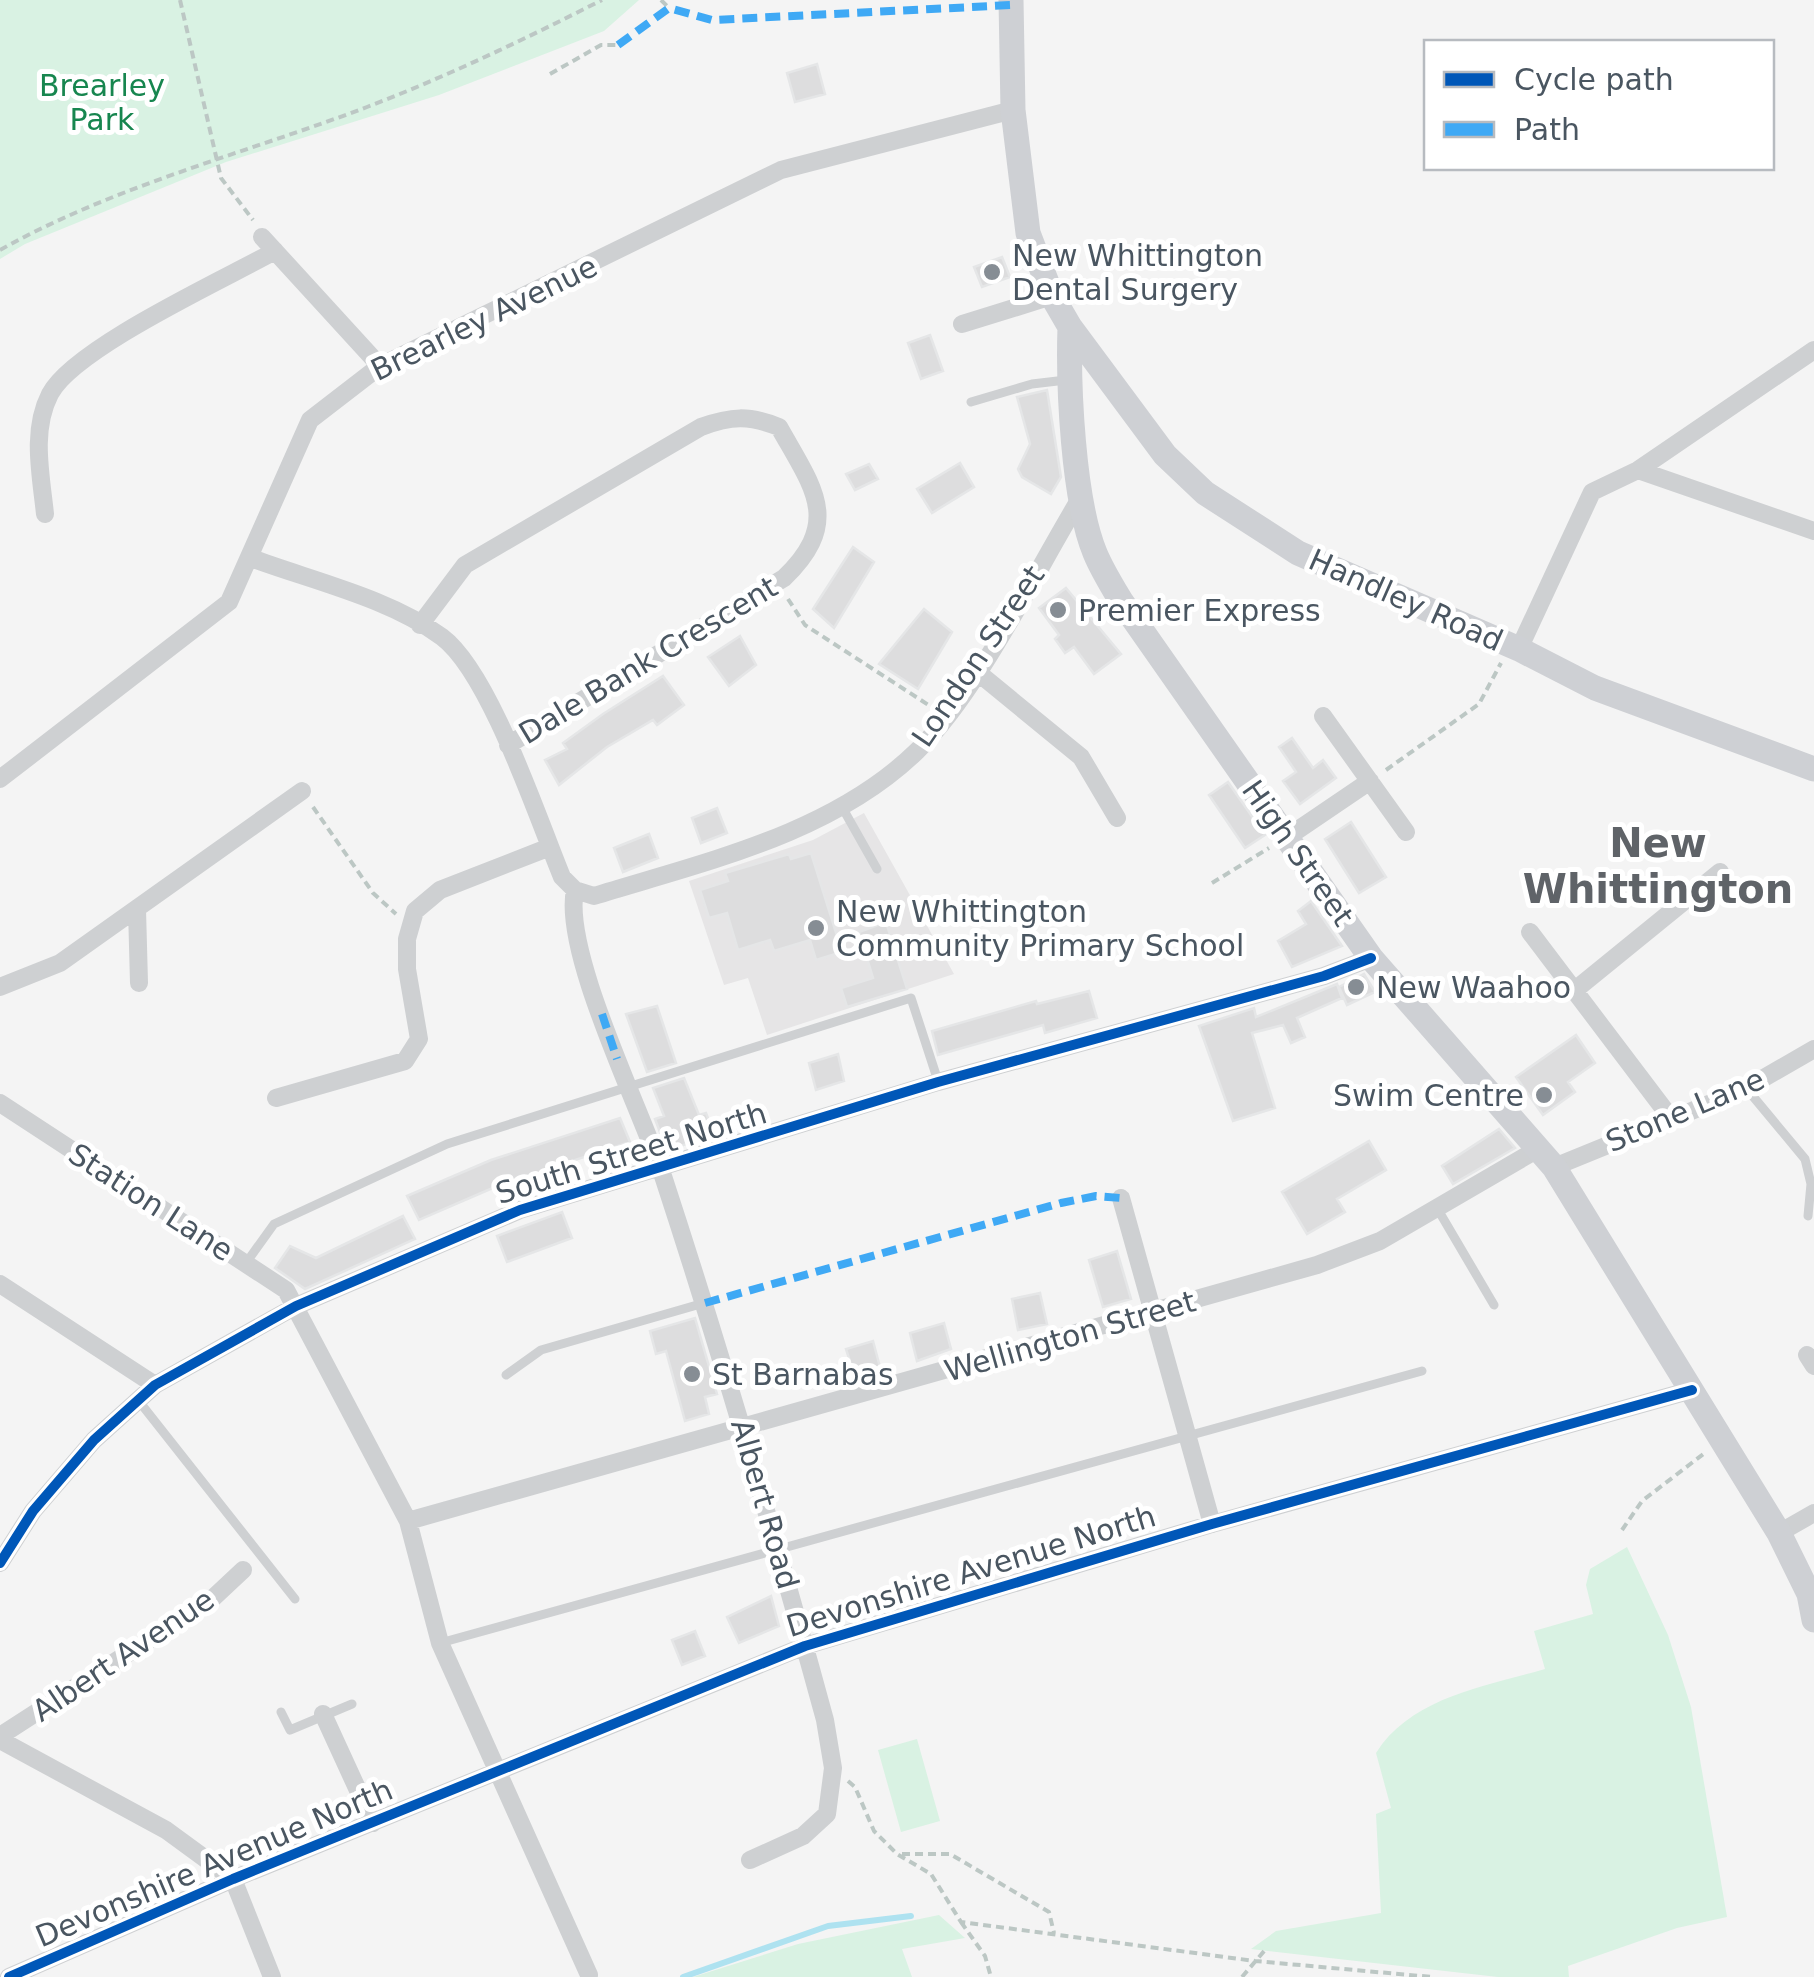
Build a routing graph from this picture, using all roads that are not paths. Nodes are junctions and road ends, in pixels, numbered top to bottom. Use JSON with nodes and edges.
{"nodes":[{"id":1,"x":1011,"y":0,"type":"edge"},
{"id":2,"x":1014,"y":110,"type":"junction"},
{"id":3,"x":1052,"y":296,"type":"junction"},
{"id":4,"x":962,"y":324,"type":"dead end"},
{"id":5,"x":1070,"y":327,"type":"junction"},
{"id":6,"x":1814,"y":350,"type":"edge"},
{"id":7,"x":380,"y":366,"type":"junction"},
{"id":8,"x":1068,"y":380,"type":"junction"},
{"id":9,"x":972,"y":402,"type":"dead end"},
{"id":10,"x":1638,"y":470,"type":"junction"},
{"id":11,"x":1081,"y":497,"type":"junction"},
{"id":12,"x":46,"y":514,"type":"dead end"},
{"id":13,"x":1814,"y":531,"type":"edge"},
{"id":14,"x":251,"y":558,"type":"junction"},
{"id":15,"x":420,"y":626,"type":"junction"},
{"id":16,"x":1514,"y":648,"type":"junction"},
{"id":17,"x":976,"y":671,"type":"junction"},
{"id":18,"x":1323,"y":716,"type":"dead end"},
{"id":19,"x":508,"y":745,"type":"junction"},
{"id":20,"x":1814,"y":770,"type":"edge"},
{"id":21,"x":0,"y":779,"type":"edge"},
{"id":22,"x":1370,"y":781,"type":"junction"},
{"id":23,"x":302,"y":791,"type":"road end"},
{"id":24,"x":842,"y":807,"type":"junction"},
{"id":25,"x":1116,"y":818,"type":"dead end"},
{"id":26,"x":1406,"y":832,"type":"dead end"},
{"id":27,"x":1286,"y":838,"type":"junction"},
{"id":28,"x":550,"y":847,"type":"junction"},
{"id":29,"x":876,"y":869,"type":"dead end"},
{"id":30,"x":1720,"y":872,"type":"dead end"},
{"id":31,"x":576,"y":890,"type":"junction"},
{"id":32,"x":137,"y":909,"type":"junction"},
{"id":33,"x":1530,"y":932,"type":"dead end"},
{"id":34,"x":1371,"y":958,"type":"junction"},
{"id":35,"x":138,"y":984,"type":"dead end"},
{"id":36,"x":0,"y":987,"type":"edge"},
{"id":37,"x":1576,"y":990,"type":"junction"},
{"id":38,"x":1814,"y":1049,"type":"edge"},
{"id":39,"x":938,"y":1082,"type":"junction"},
{"id":40,"x":628,"y":1086,"type":"junction"},
{"id":41,"x":1746,"y":1088,"type":"junction"},
{"id":42,"x":276,"y":1098,"type":"dead end"},
{"id":43,"x":0,"y":1103,"type":"edge"},
{"id":44,"x":1670,"y":1118,"type":"junction"},
{"id":45,"x":1546,"y":1158,"type":"junction"},
{"id":46,"x":661,"y":1169,"type":"junction"},
{"id":47,"x":1121,"y":1198,"type":"dead end"},
{"id":48,"x":1437,"y":1208,"type":"junction"},
{"id":49,"x":1808,"y":1216,"type":"dead end"},
{"id":50,"x":246,"y":1264,"type":"junction"},
{"id":51,"x":0,"y":1284,"type":"edge"},
{"id":52,"x":704,"y":1302,"type":"junction"},
{"id":53,"x":296,"y":1306,"type":"junction"},
{"id":54,"x":1494,"y":1306,"type":"dead end"},
{"id":55,"x":1153,"y":1312,"type":"junction"},
{"id":56,"x":1422,"y":1371,"type":"dead end"},
{"id":57,"x":506,"y":1375,"type":"dead end"},
{"id":58,"x":155,"y":1385,"type":"junction"},
{"id":59,"x":1692,"y":1390,"type":"junction"},
{"id":60,"x":138,"y":1400,"type":"junction"},
{"id":61,"x":745,"y":1428,"type":"junction"},
{"id":62,"x":1186,"y":1436,"type":"junction"},
{"id":63,"x":1814,"y":1513,"type":"edge"},
{"id":64,"x":408,"y":1522,"type":"junction"},
{"id":65,"x":1212,"y":1524,"type":"junction"},
{"id":66,"x":1779,"y":1533,"type":"junction"},
{"id":67,"x":778,"y":1550,"type":"junction"},
{"id":68,"x":0,"y":1563,"type":"edge"},
{"id":69,"x":243,"y":1570,"type":"dead end"},
{"id":70,"x":295,"y":1598,"type":"dead end"},
{"id":71,"x":1814,"y":1620,"type":"edge"},
{"id":72,"x":440,"y":1644,"type":"junction"},
{"id":73,"x":805,"y":1646,"type":"junction"},
{"id":74,"x":352,"y":1704,"type":"dead end"},
{"id":75,"x":280,"y":1712,"type":"dead end"},
{"id":76,"x":324,"y":1714,"type":"junction"},
{"id":77,"x":0,"y":1738,"type":"edge"},
{"id":78,"x":497,"y":1771,"type":"junction"},
{"id":79,"x":373,"y":1823,"type":"junction"},
{"id":80,"x":750,"y":1860,"type":"dead end"},
{"id":81,"x":234,"y":1879,"type":"junction"},
{"id":82,"x":589,"y":1975,"type":"edge"},
{"id":83,"x":9,"y":1977,"type":"edge"},
{"id":84,"x":272,"y":1977,"type":"edge"}],
"edges":[{"from":1,"to":2,"type":"street"},
{"from":2,"to":3,"type":"street"},
{"from":2,"to":7,"type":"street","name":"Brearley Avenue"},
{"from":3,"to":4,"type":"street"},
{"from":3,"to":5,"type":"street"},
{"from":5,"to":8,"type":"street","name":"High Street"},
{"from":5,"to":16,"type":"street","name":"Handley Road"},
{"from":6,"to":10,"type":"street"},
{"from":7,"to":12,"type":"street"},
{"from":7,"to":14,"type":"street","name":"Brearley Avenue"},
{"from":8,"to":9,"type":"lane"},
{"from":8,"to":11,"type":"street","name":"High Street"},
{"from":10,"to":13,"type":"street"},
{"from":10,"to":16,"type":"street"},
{"from":11,"to":17,"type":"street","name":"London Street"},
{"from":11,"to":27,"type":"street","name":"High Street"},
{"from":14,"to":15,"type":"street"},
{"from":14,"to":21,"type":"street","name":"Brearley Avenue"},
{"from":15,"to":19,"type":"street"},
{"from":15,"to":19,"type":"street","name":"Dale Bank Crescent"},
{"from":16,"to":20,"type":"street","name":"Handley Road"},
{"from":17,"to":24,"type":"street","name":"London Street"},
{"from":17,"to":25,"type":"street"},
{"from":18,"to":22,"type":"street"},
{"from":19,"to":28,"type":"street"},
{"from":22,"to":26,"type":"street"},
{"from":22,"to":27,"type":"street"},
{"from":23,"to":32,"type":"street"},
{"from":24,"to":29,"type":"lane"},
{"from":24,"to":31,"type":"street","name":"London Street"},
{"from":27,"to":34,"type":"street","name":"High Street"},
{"from":28,"to":31,"type":"street"},
{"from":28,"to":42,"type":"street"},
{"from":30,"to":37,"type":"street"},
{"from":31,"to":40,"type":"street","name":"Albert Road"},
{"from":32,"to":35,"type":"street"},
{"from":32,"to":36,"type":"street"},
{"from":33,"to":37,"type":"street"},
{"from":34,"to":39,"type":"street","name":"South Street North"},
{"from":34,"to":45,"type":"street","name":"High Street"},
{"from":37,"to":44,"type":"street"},
{"from":38,"to":41,"type":"street","name":"Stone Lane"},
{"from":39,"to":40,"type":"lane"},
{"from":39,"to":46,"type":"street","name":"South Street North"},
{"from":40,"to":46,"type":"street","name":"Albert Road"},
{"from":40,"to":50,"type":"lane"},
{"from":41,"to":44,"type":"street","name":"Stone Lane"},
{"from":41,"to":49,"type":"lane"},
{"from":43,"to":50,"type":"street","name":"Station Lane"},
{"from":44,"to":45,"type":"street","name":"Stone Lane"},
{"from":45,"to":48,"type":"street","name":"Wellington Street"},
{"from":45,"to":59,"type":"street","name":"High Street"},
{"from":46,"to":52,"type":"street","name":"Albert Road"},
{"from":46,"to":53,"type":"street","name":"South Street North"},
{"from":47,"to":55,"type":"street"},
{"from":48,"to":54,"type":"lane"},
{"from":48,"to":55,"type":"street","name":"Wellington Street"},
{"from":50,"to":53,"type":"street","name":"Station Lane"},
{"from":51,"to":58,"type":"street"},
{"from":52,"to":57,"type":"lane"},
{"from":52,"to":61,"type":"street","name":"Albert Road"},
{"from":53,"to":58,"type":"street","name":"South Street North"},
{"from":53,"to":64,"type":"street"},
{"from":55,"to":61,"type":"street","name":"Wellington Street"},
{"from":55,"to":62,"type":"street"},
{"from":56,"to":62,"type":"lane"},
{"from":58,"to":60,"type":"street","name":"South Street North"},
{"from":59,"to":65,"type":"street","name":"Devonshire Avenue North"},
{"from":59,"to":66,"type":"street","name":"High Street"},
{"from":60,"to":68,"type":"street","name":"South Street North"},
{"from":60,"to":70,"type":"lane"},
{"from":61,"to":64,"type":"street","name":"Wellington Street"},
{"from":61,"to":67,"type":"street","name":"Albert Road"},
{"from":62,"to":65,"type":"street"},
{"from":62,"to":67,"type":"lane"},
{"from":63,"to":66,"type":"street"},
{"from":64,"to":72,"type":"street"},
{"from":65,"to":73,"type":"street","name":"Devonshire Avenue North"},
{"from":66,"to":71,"type":"street","name":"High Street"},
{"from":67,"to":72,"type":"lane"},
{"from":67,"to":73,"type":"street","name":"Albert Road"},
{"from":69,"to":77,"type":"street","name":"Albert Avenue"},
{"from":72,"to":78,"type":"street"},
{"from":73,"to":78,"type":"street","name":"Devonshire Avenue North"},
{"from":73,"to":80,"type":"street","name":"Albert Road"},
{"from":74,"to":76,"type":"lane"},
{"from":75,"to":76,"type":"lane"},
{"from":76,"to":79,"type":"street"},
{"from":77,"to":81,"type":"street"},
{"from":78,"to":79,"type":"street","name":"Devonshire Avenue North"},
{"from":78,"to":82,"type":"street"},
{"from":79,"to":81,"type":"street","name":"Devonshire Avenue North"},
{"from":81,"to":83,"type":"street","name":"Devonshire Avenue North"},
{"from":81,"to":84,"type":"street"}]}
